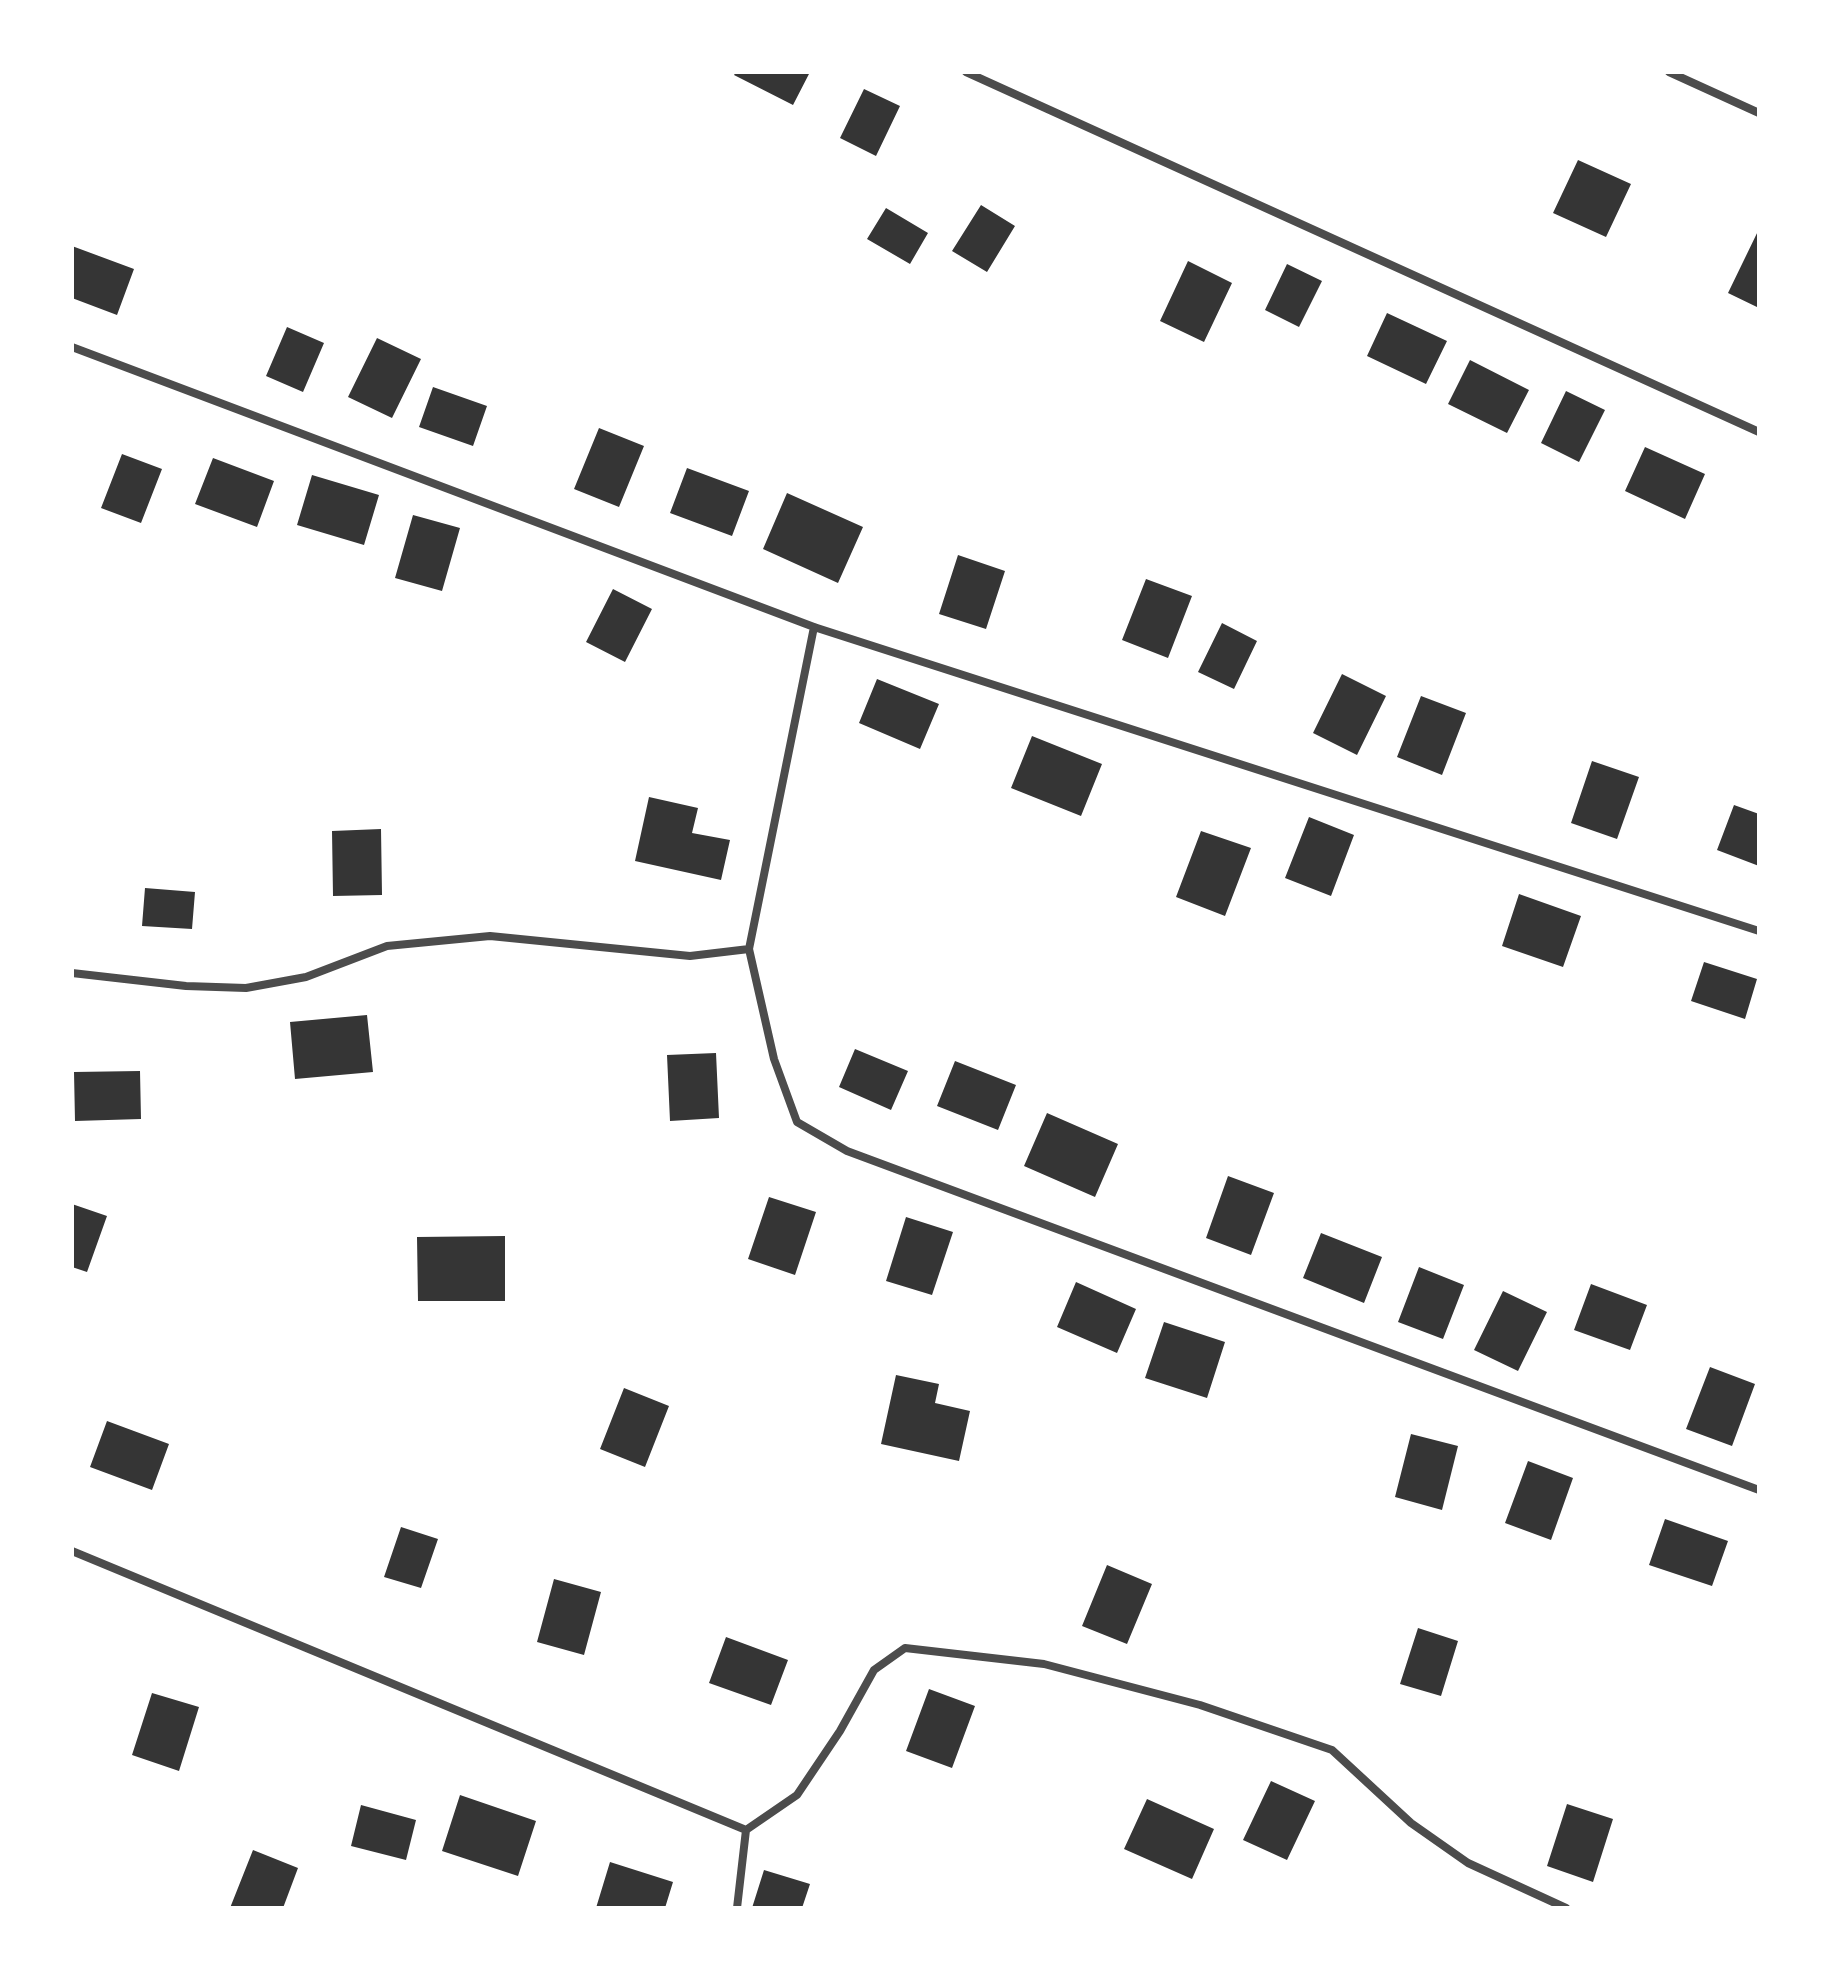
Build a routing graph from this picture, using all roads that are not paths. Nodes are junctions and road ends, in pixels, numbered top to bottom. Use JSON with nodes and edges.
{"nodes":[{"id":1,"x":966,"y":72,"type":"edge"},
{"id":2,"x":1669,"y":72,"type":"edge"},
{"id":3,"x":1759,"y":113,"type":"edge"},
{"id":4,"x":72,"y":347,"type":"edge"},
{"id":5,"x":1759,"y":432,"type":"edge"},
{"id":6,"x":814,"y":627,"type":"junction"},
{"id":7,"x":1759,"y":931,"type":"edge"},
{"id":8,"x":749,"y":949,"type":"junction"},
{"id":9,"x":72,"y":973,"type":"edge"},
{"id":10,"x":1759,"y":1490,"type":"edge"},
{"id":11,"x":72,"y":1551,"type":"edge"},
{"id":12,"x":746,"y":1830,"type":"junction"},
{"id":13,"x":737,"y":1908,"type":"edge"},
{"id":14,"x":1566,"y":1908,"type":"edge"}],
"edges":[{"from":1,"to":5,"type":"street"},
{"from":2,"to":3,"type":"street"},
{"from":4,"to":6,"type":"street"},
{"from":6,"to":7,"type":"street"},
{"from":6,"to":8,"type":"street"},
{"from":8,"to":9,"type":"street"},
{"from":8,"to":10,"type":"street"},
{"from":11,"to":12,"type":"street"},
{"from":12,"to":13,"type":"street"},
{"from":12,"to":14,"type":"street"}]}
